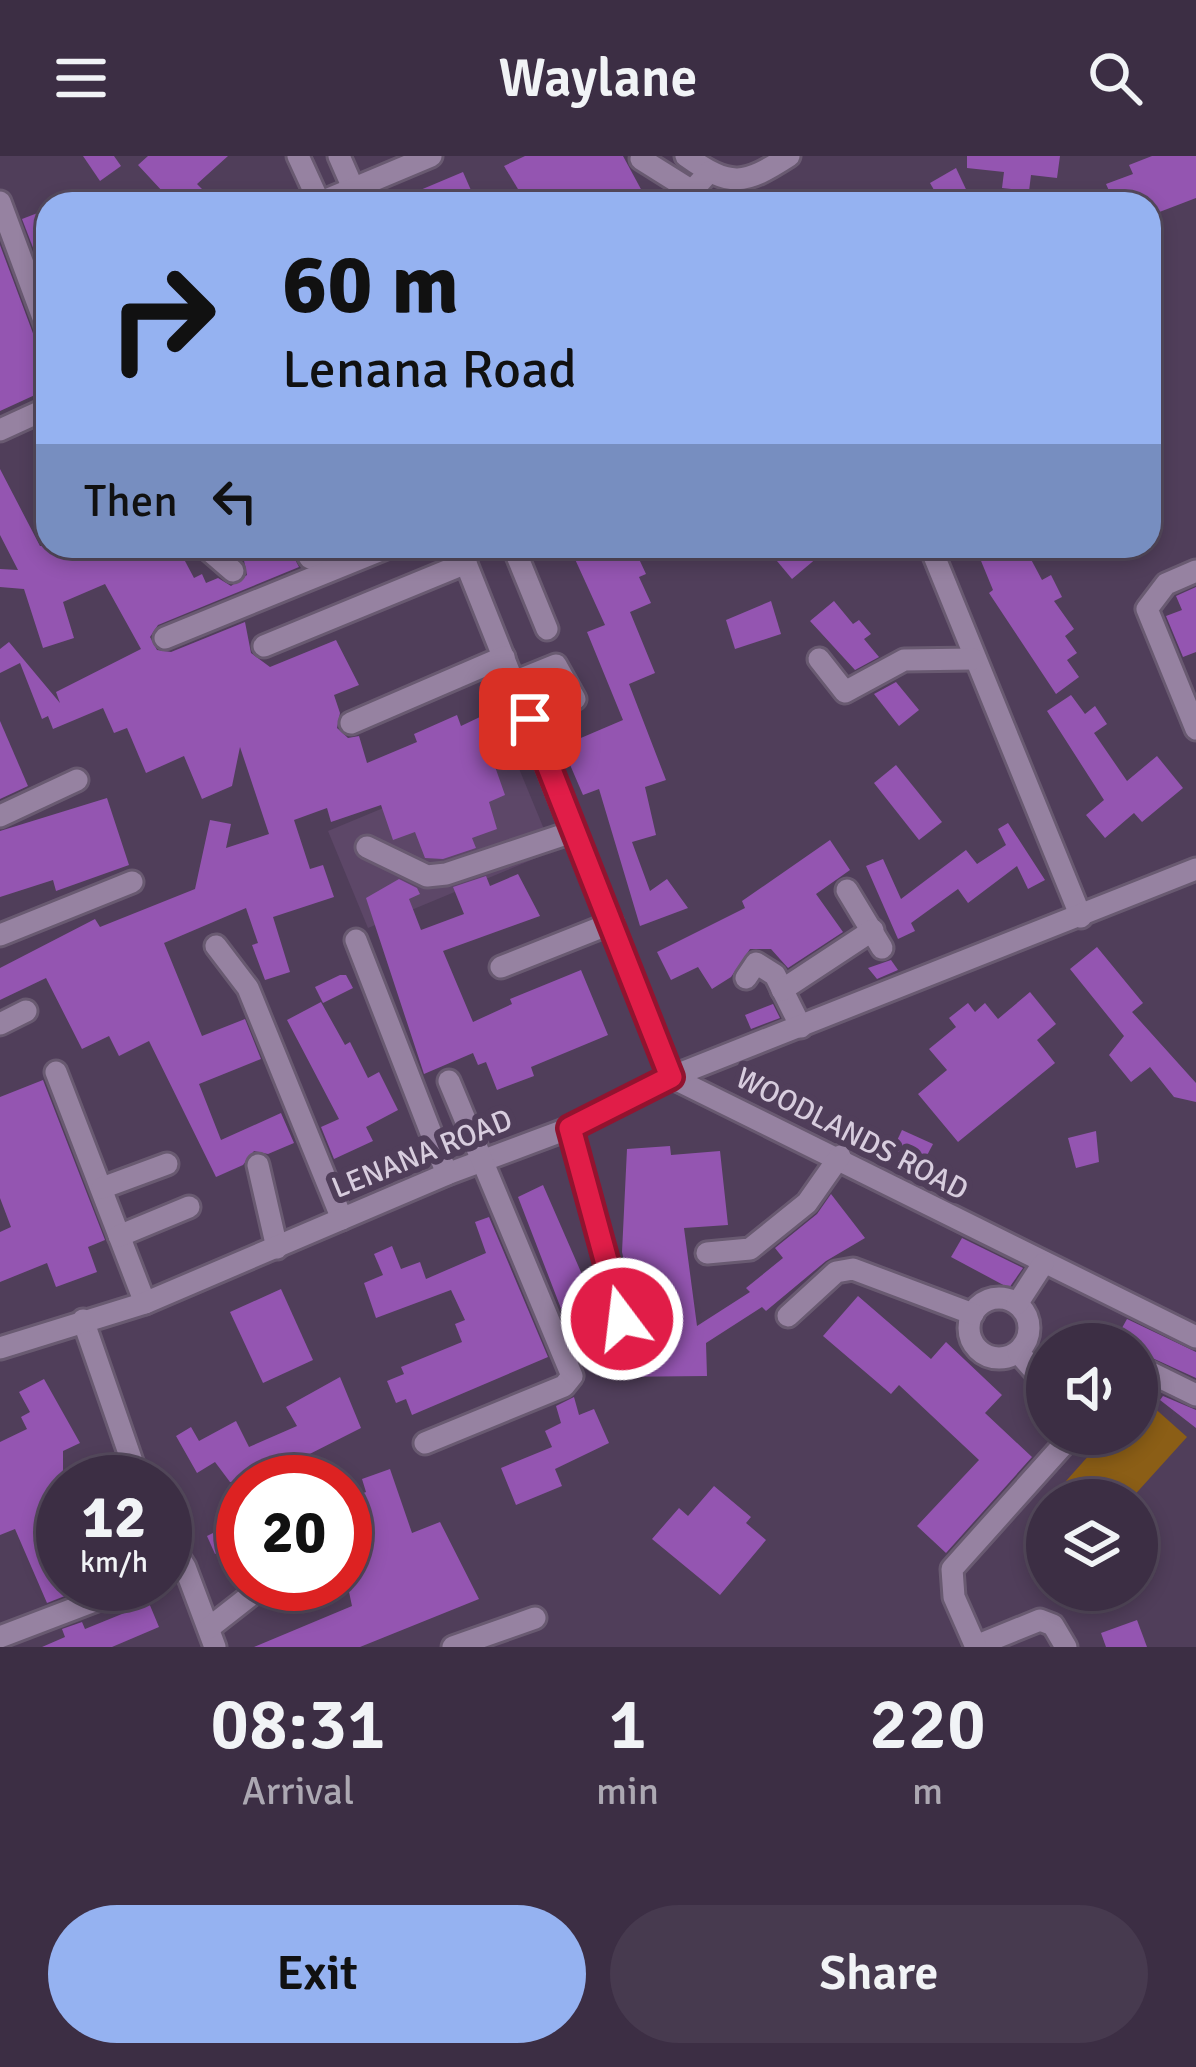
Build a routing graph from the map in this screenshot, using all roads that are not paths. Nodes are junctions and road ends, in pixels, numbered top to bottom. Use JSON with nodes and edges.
{"nodes":[{"id":1,"x":298,"y":156,"type":"edge"},
{"id":2,"x":339,"y":156,"type":"edge"},
{"id":3,"x":431,"y":156,"type":"edge"},
{"id":4,"x":686,"y":156,"type":"edge"},
{"id":5,"x":789,"y":156,"type":"edge"},
{"id":6,"x":641,"y":159,"type":"edge"},
{"id":7,"x":709,"y":172,"type":"junction"},
{"id":8,"x":353,"y":188,"type":"junction"},
{"id":9,"x":315,"y":192,"type":"edge"},
{"id":10,"x":344,"y":192,"type":"edge"},
{"id":11,"x":0,"y":202,"type":"edge"},
{"id":12,"x":36,"y":299,"type":"edge"},
{"id":13,"x":36,"y":413,"type":"edge"},
{"id":14,"x":1,"y":426,"type":"edge"},
{"id":15,"x":218,"y":558,"type":"edge"},
{"id":16,"x":362,"y":558,"type":"edge"},
{"id":17,"x":454,"y":558,"type":"edge"},
{"id":18,"x":465,"y":558,"type":"edge"},
{"id":19,"x":518,"y":558,"type":"edge"},
{"id":20,"x":935,"y":558,"type":"edge"},
{"id":21,"x":233,"y":571,"type":"dead end"},
{"id":22,"x":1196,"y":571,"type":"edge"},
{"id":23,"x":547,"y":629,"type":"dead end"},
{"id":24,"x":165,"y":638,"type":"dead end"},
{"id":25,"x":264,"y":646,"type":"dead end"},
{"id":26,"x":504,"y":657,"type":"junction"},
{"id":27,"x":819,"y":659,"type":"dead end"},
{"id":28,"x":973,"y":659,"type":"junction"},
{"id":29,"x":514,"y":682,"type":"junction"},
{"id":30,"x":575,"y":699,"type":"dead end"},
{"id":31,"x":351,"y":724,"type":"dead end"},
{"id":32,"x":1196,"y":729,"type":"edge"},
{"id":33,"x":77,"y":780,"type":"dead end"},
{"id":34,"x":0,"y":816,"type":"edge"},
{"id":35,"x":575,"y":831,"type":"junction"},
{"id":36,"x":367,"y":847,"type":"dead end"},
{"id":37,"x":1196,"y":869,"type":"edge"},
{"id":38,"x":132,"y":882,"type":"dead end"},
{"id":39,"x":847,"y":890,"type":"dead end"},
{"id":40,"x":1081,"y":917,"type":"junction"},
{"id":41,"x":612,"y":923,"type":"junction"},
{"id":42,"x":0,"y":935,"type":"edge"},
{"id":43,"x":356,"y":940,"type":"dead end"},
{"id":44,"x":216,"y":946,"type":"dead end"},
{"id":45,"x":502,"y":967,"type":"dead end"},
{"id":46,"x":746,"y":978,"type":"dead end"},
{"id":47,"x":782,"y":990,"type":"junction"},
{"id":48,"x":26,"y":1011,"type":"dead end"},
{"id":49,"x":0,"y":1024,"type":"edge"},
{"id":50,"x":802,"y":1027,"type":"junction"},
{"id":51,"x":56,"y":1072,"type":"dead end"},
{"id":52,"x":671,"y":1077,"type":"junction"},
{"id":53,"x":449,"y":1081,"type":"dead end"},
{"id":54,"x":570,"y":1128,"type":"junction"},
{"id":55,"x":840,"y":1156,"type":"junction"},
{"id":56,"x":482,"y":1160,"type":"junction"},
{"id":57,"x":167,"y":1164,"type":"dead end"},
{"id":58,"x":258,"y":1165,"type":"dead end"},
{"id":59,"x":448,"y":1174,"type":"junction"},
{"id":60,"x":102,"y":1188,"type":"junction"},
{"id":61,"x":189,"y":1207,"type":"dead end"},
{"id":62,"x":342,"y":1219,"type":"junction"},
{"id":63,"x":119,"y":1236,"type":"junction"},
{"id":64,"x":277,"y":1248,"type":"junction"},
{"id":65,"x":707,"y":1252,"type":"dead end"},
{"id":66,"x":1043,"y":1264,"type":"junction"},
{"id":67,"x":145,"y":1304,"type":"junction"},
{"id":68,"x":1017,"y":1304,"type":"junction"},
{"id":69,"x":974,"y":1314,"type":"junction"},
{"id":70,"x":788,"y":1316,"type":"dead end"},
{"id":71,"x":622,"y":1319,"type":"dead end"},
{"id":72,"x":83,"y":1320,"type":"junction"},
{"id":73,"x":1196,"y":1337,"type":"edge"},
{"id":74,"x":2,"y":1342,"type":"edge"},
{"id":75,"x":1018,"y":1352,"type":"junction"},
{"id":76,"x":1026,"y":1361,"type":"edge"},
{"id":77,"x":1158,"y":1377,"type":"edge"},
{"id":78,"x":1196,"y":1396,"type":"edge"},
{"id":79,"x":425,"y":1443,"type":"dead end"},
{"id":80,"x":130,"y":1455,"type":"edge"},
{"id":81,"x":1054,"y":1455,"type":"edge"},
{"id":82,"x":192,"y":1601,"type":"edge"},
{"id":83,"x":68,"y":1611,"type":"edge"},
{"id":84,"x":238,"y":1611,"type":"edge"},
{"id":85,"x":535,"y":1618,"type":"dead end"},
{"id":86,"x":0,"y":1637,"type":"edge"},
{"id":87,"x":212,"y":1638,"type":"edge"},
{"id":88,"x":976,"y":1646,"type":"edge"},
{"id":89,"x":453,"y":1647,"type":"edge"},
{"id":90,"x":1066,"y":1647,"type":"edge"}],
"edges":[{"from":1,"to":9,"type":"street"},
{"from":2,"to":8,"type":"street"},
{"from":3,"to":8,"type":"street"},
{"from":4,"to":7,"type":"street"},
{"from":5,"to":7,"type":"street"},
{"from":6,"to":7,"type":"street"},
{"from":8,"to":10,"type":"street"},
{"from":11,"to":12,"type":"street"},
{"from":13,"to":14,"type":"street"},
{"from":15,"to":21,"type":"street"},
{"from":16,"to":24,"type":"street"},
{"from":17,"to":25,"type":"street"},
{"from":18,"to":26,"type":"street"},
{"from":19,"to":23,"type":"street"},
{"from":20,"to":28,"type":"street"},
{"from":22,"to":32,"type":"street"},
{"from":26,"to":29,"type":"street"},
{"from":26,"to":31,"type":"street"},
{"from":27,"to":28,"type":"street"},
{"from":28,"to":40,"type":"street"},
{"from":29,"to":30,"type":"street"},
{"from":29,"to":35,"type":"street"},
{"from":33,"to":34,"type":"street"},
{"from":35,"to":36,"type":"street"},
{"from":35,"to":41,"type":"street"},
{"from":37,"to":40,"type":"street","name":"LENANA ROAD"},
{"from":38,"to":42,"type":"street"},
{"from":39,"to":47,"type":"street"},
{"from":40,"to":50,"type":"street","name":"LENANA ROAD"},
{"from":41,"to":45,"type":"street"},
{"from":41,"to":52,"type":"street"},
{"from":43,"to":59,"type":"street"},
{"from":44,"to":62,"type":"street"},
{"from":46,"to":47,"type":"street"},
{"from":47,"to":50,"type":"street"},
{"from":48,"to":49,"type":"street"},
{"from":50,"to":52,"type":"street","name":"LENANA ROAD"},
{"from":51,"to":60,"type":"street"},
{"from":52,"to":54,"type":"street","name":"LENANA ROAD"},
{"from":52,"to":55,"type":"street","name":"WOODLANDS ROAD"},
{"from":53,"to":56,"type":"street"},
{"from":54,"to":56,"type":"street","name":"LENANA ROAD"},
{"from":54,"to":71,"type":"street"},
{"from":55,"to":65,"type":"street"},
{"from":55,"to":66,"type":"street","name":"WOODLANDS ROAD"},
{"from":56,"to":59,"type":"street","name":"LENANA ROAD"},
{"from":56,"to":79,"type":"street"},
{"from":57,"to":60,"type":"street"},
{"from":58,"to":64,"type":"street"},
{"from":59,"to":62,"type":"street","name":"LENANA ROAD"},
{"from":60,"to":63,"type":"street"},
{"from":61,"to":63,"type":"street"},
{"from":62,"to":64,"type":"street","name":"LENANA ROAD"},
{"from":63,"to":67,"type":"street"},
{"from":64,"to":67,"type":"street","name":"LENANA ROAD"},
{"from":66,"to":68,"type":"street"},
{"from":66,"to":73,"type":"street","name":"WOODLANDS ROAD"},
{"from":67,"to":72,"type":"street","name":"LENANA ROAD"},
{"from":68,"to":69,"type":"street"},
{"from":68,"to":75,"type":"street"},
{"from":69,"to":70,"type":"street"},
{"from":69,"to":75,"type":"street"},
{"from":72,"to":74,"type":"street","name":"LENANA ROAD"},
{"from":72,"to":80,"type":"street"},
{"from":75,"to":76,"type":"street"},
{"from":77,"to":78,"type":"street"},
{"from":81,"to":88,"type":"street"},
{"from":82,"to":87,"type":"street"},
{"from":83,"to":86,"type":"street"},
{"from":84,"to":87,"type":"street"},
{"from":85,"to":89,"type":"street"},
{"from":88,"to":90,"type":"street"}]}
